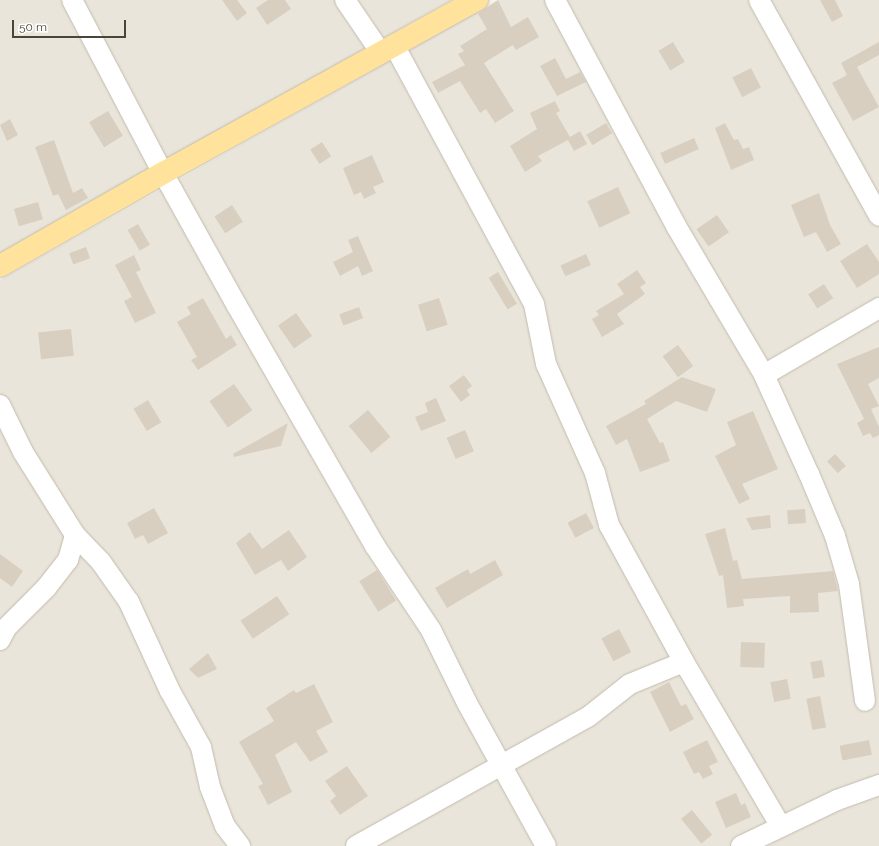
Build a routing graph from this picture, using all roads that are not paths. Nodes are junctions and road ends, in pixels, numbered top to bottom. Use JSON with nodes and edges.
{"nodes":[{"id":1,"x":72,"y":0,"type":"edge"},
{"id":2,"x":345,"y":0,"type":"edge"},
{"id":3,"x":476,"y":0,"type":"edge"},
{"id":4,"x":555,"y":0,"type":"edge"},
{"id":5,"x":759,"y":0,"type":"edge"},
{"id":6,"x":387,"y":49,"type":"junction"},
{"id":7,"x":163,"y":172,"type":"junction"},
{"id":8,"x":879,"y":216,"type":"edge"},
{"id":9,"x":0,"y":266,"type":"edge"},
{"id":10,"x":879,"y":308,"type":"edge"},
{"id":11,"x":764,"y":375,"type":"junction"},
{"id":12,"x":0,"y":405,"type":"edge"},
{"id":13,"x":75,"y":535,"type":"junction"},
{"id":14,"x":0,"y":640,"type":"edge"},
{"id":15,"x":684,"y":662,"type":"junction"},
{"id":16,"x":866,"y":701,"type":"dead end"},
{"id":17,"x":501,"y":767,"type":"junction"},
{"id":18,"x":879,"y":785,"type":"edge"},
{"id":19,"x":781,"y":827,"type":"junction"},
{"id":20,"x":240,"y":846,"type":"edge"},
{"id":21,"x":356,"y":846,"type":"edge"},
{"id":22,"x":546,"y":846,"type":"edge"},
{"id":23,"x":741,"y":846,"type":"edge"}],
"edges":[{"from":1,"to":7,"type":"street"},
{"from":2,"to":6,"type":"street"},
{"from":3,"to":6,"type":"main road"},
{"from":4,"to":11,"type":"street"},
{"from":5,"to":8,"type":"street"},
{"from":6,"to":7,"type":"main road"},
{"from":6,"to":15,"type":"street"},
{"from":7,"to":9,"type":"main road"},
{"from":7,"to":17,"type":"street"},
{"from":10,"to":11,"type":"street"},
{"from":11,"to":16,"type":"street"},
{"from":12,"to":13,"type":"street"},
{"from":13,"to":14,"type":"street"},
{"from":13,"to":20,"type":"street"},
{"from":15,"to":17,"type":"street"},
{"from":15,"to":19,"type":"street"},
{"from":17,"to":21,"type":"street"},
{"from":17,"to":22,"type":"street"},
{"from":18,"to":19,"type":"street"},
{"from":19,"to":23,"type":"street"}]}
